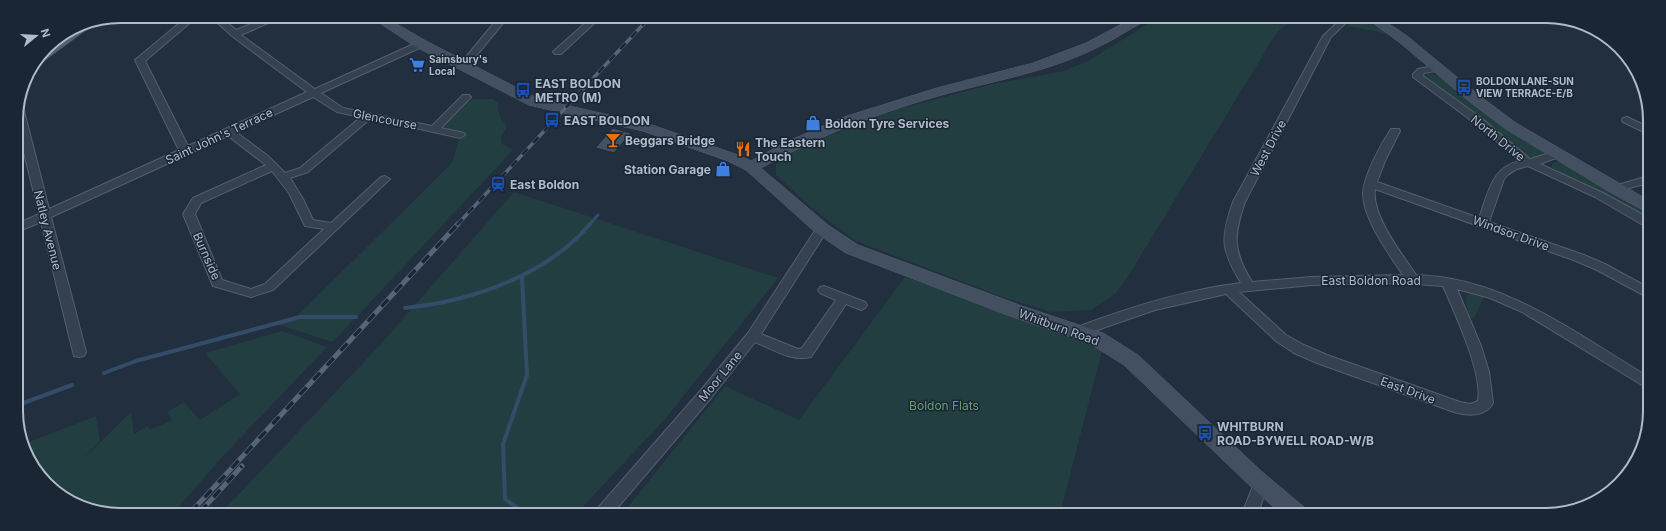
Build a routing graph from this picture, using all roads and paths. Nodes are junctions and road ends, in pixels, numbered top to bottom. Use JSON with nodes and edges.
{"nodes":[{"id":1,"x":185,"y":23,"type":"edge"},
{"id":2,"x":222,"y":23,"type":"edge"},
{"id":3,"x":262,"y":23,"type":"edge"},
{"id":4,"x":389,"y":23,"type":"edge"},
{"id":5,"x":496,"y":23,"type":"edge"},
{"id":6,"x":590,"y":23,"type":"edge"},
{"id":7,"x":1130,"y":23,"type":"edge"},
{"id":8,"x":1342,"y":23,"type":"edge"},
{"id":9,"x":1380,"y":23,"type":"edge"},
{"id":10,"x":235,"y":34,"type":"junction"},
{"id":11,"x":421,"y":44,"type":"junction"},
{"id":12,"x":558,"y":52,"type":"dead end"},
{"id":13,"x":464,"y":65,"type":"junction"},
{"id":14,"x":1438,"y":68,"type":"junction"},
{"id":15,"x":314,"y":92,"type":"junction"},
{"id":16,"x":466,"y":97,"type":"dead end"},
{"id":17,"x":369,"y":115,"type":"junction"},
{"id":18,"x":1627,"y":120,"type":"dead end"},
{"id":19,"x":23,"y":128,"type":"edge"},
{"id":20,"x":1643,"y":128,"type":"edge"},
{"id":21,"x":434,"y":129,"type":"junction"},
{"id":22,"x":229,"y":131,"type":"junction"},
{"id":23,"x":1395,"y":131,"type":"dead end"},
{"id":24,"x":460,"y":135,"type":"dead end"},
{"id":25,"x":185,"y":151,"type":"junction"},
{"id":26,"x":1557,"y":154,"type":"junction"},
{"id":27,"x":1528,"y":162,"type":"junction"},
{"id":28,"x":273,"y":166,"type":"junction"},
{"id":29,"x":751,"y":167,"type":"junction"},
{"id":30,"x":283,"y":177,"type":"junction"},
{"id":31,"x":385,"y":179,"type":"dead end"},
{"id":32,"x":1643,"y":181,"type":"edge"},
{"id":33,"x":1371,"y":184,"type":"junction"},
{"id":34,"x":1615,"y":189,"type":"junction"},
{"id":35,"x":1643,"y":204,"type":"edge"},
{"id":36,"x":44,"y":216,"type":"junction"},
{"id":37,"x":1643,"y":220,"type":"edge"},
{"id":38,"x":1484,"y":223,"type":"junction"},
{"id":39,"x":23,"y":225,"type":"edge"},
{"id":40,"x":334,"y":227,"type":"junction"},
{"id":41,"x":822,"y":229,"type":"junction"},
{"id":42,"x":1413,"y":280,"type":"junction"},
{"id":43,"x":1448,"y":283,"type":"junction"},
{"id":44,"x":1249,"y":286,"type":"junction"},
{"id":45,"x":1228,"y":289,"type":"junction"},
{"id":46,"x":824,"y":290,"type":"dead end"},
{"id":47,"x":1643,"y":291,"type":"edge"},
{"id":48,"x":844,"y":298,"type":"junction"},
{"id":49,"x":861,"y":305,"type":"dead end"},
{"id":50,"x":1076,"y":332,"type":"junction"},
{"id":51,"x":753,"y":336,"type":"junction"},
{"id":52,"x":79,"y":352,"type":"dead end"},
{"id":53,"x":1643,"y":381,"type":"edge"},
{"id":54,"x":1261,"y":483,"type":"junction"},
{"id":55,"x":607,"y":508,"type":"edge"},
{"id":56,"x":1252,"y":508,"type":"edge"},
{"id":57,"x":1289,"y":508,"type":"edge"}],
"edges":[{"from":1,"to":25,"type":"street"},
{"from":2,"to":10,"type":"street","name":"Glencourse"},
{"from":3,"to":10,"type":"street"},
{"from":4,"to":11,"type":"main road","name":"Whitburn Road"},
{"from":5,"to":13,"type":"street"},
{"from":6,"to":12,"type":"street"},
{"from":7,"to":29,"type":"main road"},
{"from":8,"to":44,"type":"street","name":"West Drive"},
{"from":9,"to":14,"type":"main road"},
{"from":10,"to":15,"type":"street","name":"Glencourse"},
{"from":11,"to":13,"type":"main road","name":"Whitburn Road"},
{"from":11,"to":15,"type":"street","name":"Saint John's Terrace"},
{"from":13,"to":29,"type":"main road","name":"Whitburn Road"},
{"from":14,"to":26,"type":"main road"},
{"from":14,"to":27,"type":"street","name":"North Drive"},
{"from":15,"to":17,"type":"street","name":"Glencourse"},
{"from":15,"to":22,"type":"street","name":"Saint John's Terrace"},
{"from":16,"to":21,"type":"street"},
{"from":17,"to":21,"type":"street","name":"Glencourse"},
{"from":17,"to":30,"type":"street"},
{"from":18,"to":20,"type":"street"},
{"from":19,"to":36,"type":"street","name":"Natley Avenue"},
{"from":21,"to":24,"type":"street","name":"Glencourse"},
{"from":22,"to":25,"type":"street","name":"Saint John's Terrace"},
{"from":22,"to":28,"type":"street"},
{"from":23,"to":33,"type":"street"},
{"from":25,"to":36,"type":"street","name":"Saint John's Terrace"},
{"from":26,"to":27,"type":"street"},
{"from":26,"to":34,"type":"main road"},
{"from":27,"to":37,"type":"street","name":"North Drive"},
{"from":27,"to":38,"type":"street"},
{"from":28,"to":30,"type":"street"},
{"from":28,"to":40,"type":"street","name":"Burnside"},
{"from":29,"to":41,"type":"main road","name":"Whitburn Road"},
{"from":30,"to":40,"type":"street"},
{"from":31,"to":40,"type":"street","name":"Burnside"},
{"from":32,"to":34,"type":"street"},
{"from":33,"to":38,"type":"street","name":"Windsor Drive"},
{"from":33,"to":42,"type":"street"},
{"from":34,"to":35,"type":"main road"},
{"from":36,"to":39,"type":"street","name":"Saint John's Terrace"},
{"from":36,"to":52,"type":"street","name":"Natley Avenue"},
{"from":38,"to":47,"type":"street","name":"Windsor Drive"},
{"from":41,"to":50,"type":"main road","name":"Whitburn Road"},
{"from":41,"to":51,"type":"street","name":"Moor Lane"},
{"from":42,"to":43,"type":"street","name":"East Boldon Road"},
{"from":42,"to":44,"type":"street","name":"East Boldon Road"},
{"from":43,"to":45,"type":"street","name":"East Drive"},
{"from":43,"to":53,"type":"street","name":"East Boldon Road"},
{"from":44,"to":45,"type":"street","name":"East Boldon Road"},
{"from":45,"to":50,"type":"street","name":"East Boldon Road"},
{"from":46,"to":48,"type":"street"},
{"from":48,"to":49,"type":"street"},
{"from":48,"to":51,"type":"street"},
{"from":50,"to":54,"type":"main road","name":"Whitburn Road"},
{"from":51,"to":55,"type":"street","name":"Moor Lane"},
{"from":54,"to":56,"type":"street"},
{"from":54,"to":57,"type":"main road","name":"Whitburn Road"}]}
